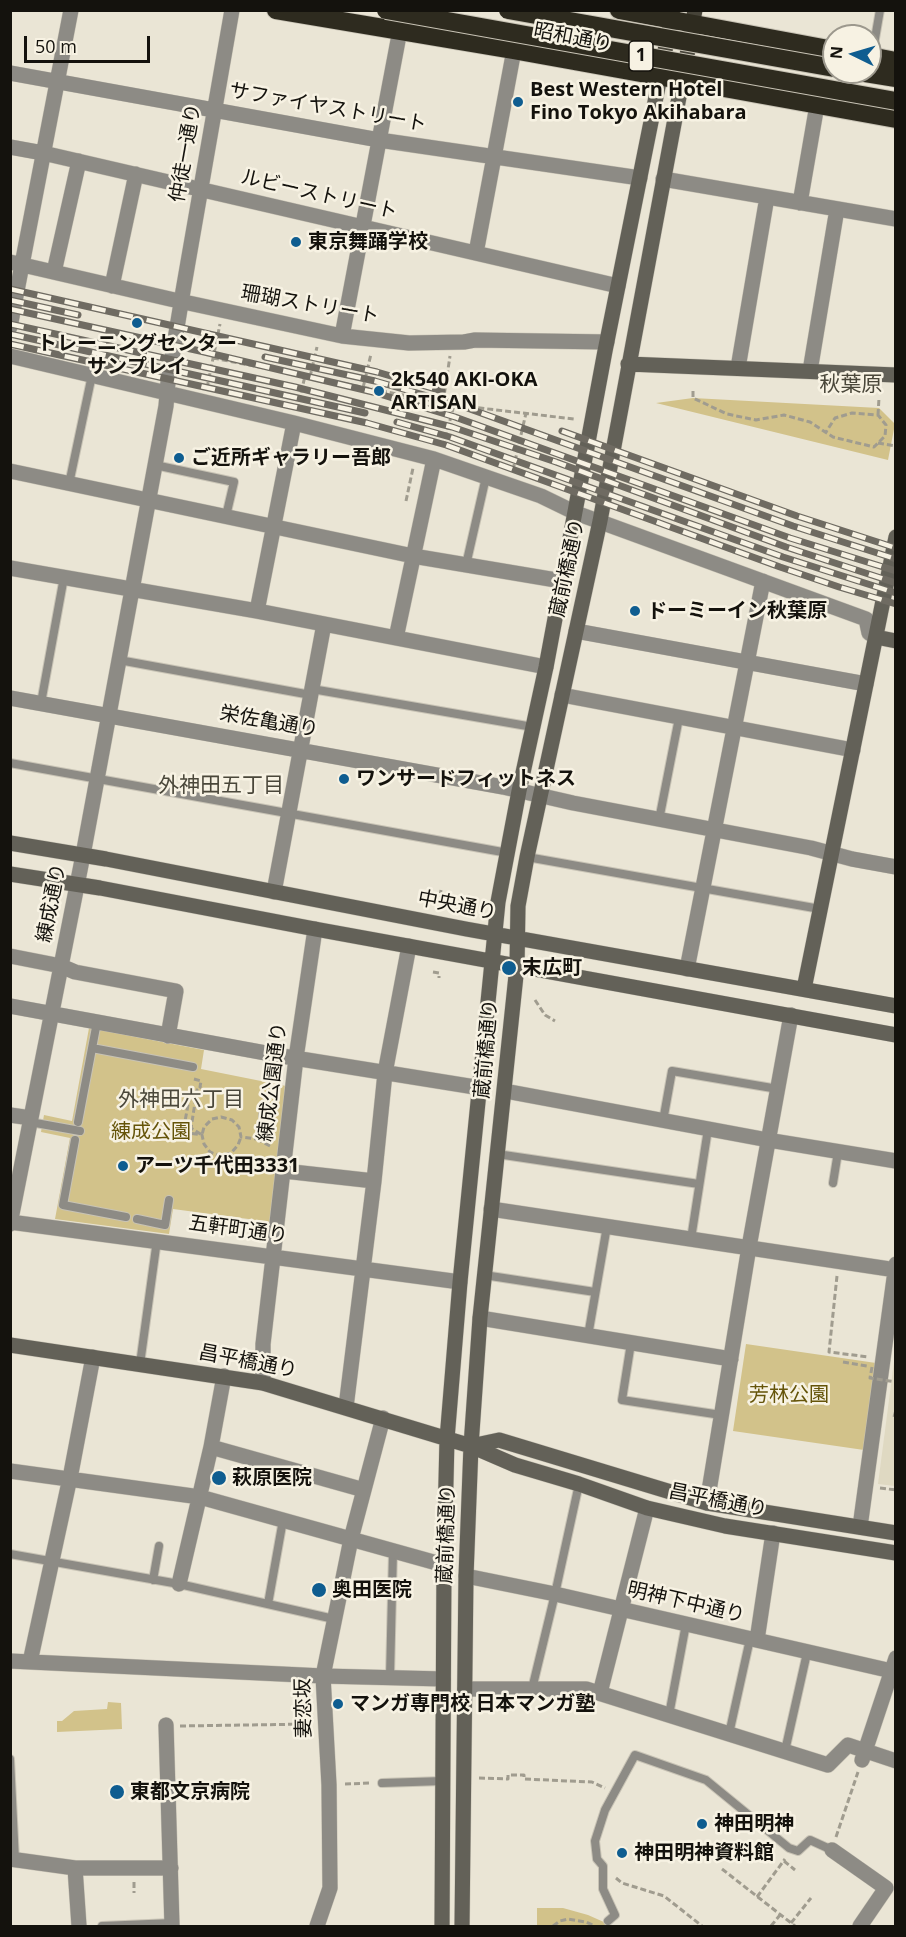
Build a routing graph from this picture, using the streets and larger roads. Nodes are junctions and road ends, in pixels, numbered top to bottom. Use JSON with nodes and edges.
{"nodes":[{"id":1,"x":71,"y":10,"type":"edge"},
{"id":2,"x":232,"y":10,"type":"edge"},
{"id":3,"x":276,"y":10,"type":"edge"},
{"id":4,"x":386,"y":10,"type":"edge"},
{"id":5,"x":508,"y":10,"type":"edge"},
{"id":6,"x":620,"y":10,"type":"edge"},
{"id":7,"x":672,"y":16,"type":"edge"},
{"id":8,"x":694,"y":18,"type":"edge"},
{"id":9,"x":400,"y":30,"type":"junction"},
{"id":10,"x":822,"y":47,"type":"edge"},
{"id":11,"x":514,"y":50,"type":"junction"},
{"id":12,"x":822,"y":66,"type":"edge"},
{"id":13,"x":10,"y":73,"type":"edge"},
{"id":14,"x":660,"y":77,"type":"junction"},
{"id":15,"x":682,"y":81,"type":"junction"},
{"id":16,"x":57,"y":82,"type":"junction"},
{"id":17,"x":896,"y":101,"type":"edge"},
{"id":18,"x":817,"y":105,"type":"junction"},
{"id":19,"x":215,"y":109,"type":"junction"},
{"id":20,"x":896,"y":119,"type":"edge"},
{"id":21,"x":379,"y":140,"type":"junction"},
{"id":22,"x":10,"y":147,"type":"edge"},
{"id":23,"x":43,"y":153,"type":"junction"},
{"id":24,"x":494,"y":156,"type":"junction"},
{"id":25,"x":79,"y":161,"type":"junction"},
{"id":26,"x":136,"y":174,"type":"junction"},
{"id":27,"x":640,"y":178,"type":"junction"},
{"id":28,"x":663,"y":179,"type":"junction"},
{"id":29,"x":201,"y":189,"type":"junction"},
{"id":30,"x":767,"y":197,"type":"junction"},
{"id":31,"x":800,"y":203,"type":"junction"},
{"id":32,"x":837,"y":209,"type":"junction"},
{"id":33,"x":896,"y":219,"type":"edge"},
{"id":34,"x":363,"y":227,"type":"junction"},
{"id":35,"x":476,"y":253,"type":"junction"},
{"id":36,"x":16,"y":264,"type":"edge"},
{"id":37,"x":54,"y":272,"type":"junction"},
{"id":38,"x":112,"y":286,"type":"junction"},
{"id":39,"x":618,"y":286,"type":"junction"},
{"id":40,"x":181,"y":302,"type":"junction"},
{"id":41,"x":10,"y":327,"type":"edge"},
{"id":42,"x":342,"y":336,"type":"junction"},
{"id":43,"x":607,"y":342,"type":"junction"},
{"id":44,"x":10,"y":356,"type":"edge"},
{"id":45,"x":628,"y":364,"type":"junction"},
{"id":46,"x":738,"y":369,"type":"junction"},
{"id":47,"x":810,"y":371,"type":"junction"},
{"id":48,"x":896,"y":375,"type":"edge"},
{"id":49,"x":166,"y":392,"type":"junction"},
{"id":50,"x":294,"y":423,"type":"junction"},
{"id":51,"x":437,"y":460,"type":"junction"},
{"id":52,"x":155,"y":465,"type":"joint"},
{"id":53,"x":10,"y":471,"type":"edge"},
{"id":54,"x":149,"y":500,"type":"junction"},
{"id":55,"x":576,"y":513,"type":"junction"},
{"id":56,"x":600,"y":521,"type":"junction"},
{"id":57,"x":274,"y":526,"type":"junction"},
{"id":58,"x":896,"y":537,"type":"edge"},
{"id":59,"x":413,"y":556,"type":"junction"},
{"id":60,"x":10,"y":568,"type":"edge"},
{"id":61,"x":562,"y":581,"type":"junction"},
{"id":62,"x":763,"y":581,"type":"junction"},
{"id":63,"x":132,"y":589,"type":"junction"},
{"id":64,"x":258,"y":611,"type":"junction"},
{"id":65,"x":324,"y":624,"type":"junction"},
{"id":66,"x":576,"y":631,"type":"junction"},
{"id":67,"x":876,"y":637,"type":"junction"},
{"id":68,"x":396,"y":638,"type":"junction"},
{"id":69,"x":896,"y":641,"type":"edge"},
{"id":70,"x":747,"y":663,"type":"junction"},
{"id":71,"x":546,"y":667,"type":"junction"},
{"id":72,"x":866,"y":684,"type":"junction"},
{"id":73,"x":562,"y":696,"type":"junction"},
{"id":74,"x":10,"y":698,"type":"edge"},
{"id":75,"x":109,"y":715,"type":"junction"},
{"id":76,"x":735,"y":728,"type":"junction"},
{"id":77,"x":301,"y":749,"type":"junction"},
{"id":78,"x":853,"y":750,"type":"junction"},
{"id":79,"x":519,"y":791,"type":"junction"},
{"id":80,"x":540,"y":796,"type":"junction"},
{"id":81,"x":714,"y":830,"type":"junction"},
{"id":82,"x":10,"y":843,"type":"edge"},
{"id":83,"x":832,"y":853,"type":"junction"},
{"id":84,"x":83,"y":855,"type":"junction"},
{"id":85,"x":896,"y":867,"type":"edge"},
{"id":86,"x":10,"y":874,"type":"edge"},
{"id":87,"x":77,"y":884,"type":"junction"},
{"id":88,"x":274,"y":892,"type":"junction"},
{"id":89,"x":315,"y":929,"type":"junction"},
{"id":90,"x":496,"y":935,"type":"junction"},
{"id":91,"x":517,"y":939,"type":"junction"},
{"id":92,"x":409,"y":946,"type":"junction"},
{"id":93,"x":10,"y":956,"type":"edge"},
{"id":94,"x":493,"y":962,"type":"junction"},
{"id":95,"x":61,"y":966,"type":"junction"},
{"id":96,"x":517,"y":966,"type":"junction"},
{"id":97,"x":687,"y":969,"type":"junction"},
{"id":98,"x":804,"y":989,"type":"junction"},
{"id":99,"x":10,"y":1005,"type":"edge"},
{"id":100,"x":896,"y":1006,"type":"edge"},
{"id":101,"x":52,"y":1014,"type":"junction"},
{"id":102,"x":791,"y":1015,"type":"junction"},
{"id":103,"x":896,"y":1035,"type":"edge"},
{"id":104,"x":168,"y":1036,"type":"junction"},
{"id":105,"x":296,"y":1058,"type":"junction"},
{"id":106,"x":385,"y":1072,"type":"junction"},
{"id":107,"x":481,"y":1088,"type":"junction"},
{"id":108,"x":505,"y":1090,"type":"junction"},
{"id":109,"x":10,"y":1115,"type":"edge"},
{"id":110,"x":31,"y":1120,"type":"junction"},
{"id":111,"x":768,"y":1140,"type":"junction"},
{"id":112,"x":896,"y":1161,"type":"edge"},
{"id":113,"x":284,"y":1171,"type":"junction"},
{"id":114,"x":374,"y":1181,"type":"junction"},
{"id":115,"x":491,"y":1209,"type":"junction"},
{"id":116,"x":11,"y":1223,"type":"edge"},
{"id":117,"x":749,"y":1247,"type":"junction"},
{"id":118,"x":274,"y":1257,"type":"junction"},
{"id":119,"x":896,"y":1264,"type":"edge"},
{"id":120,"x":363,"y":1268,"type":"junction"},
{"id":121,"x":895,"y":1270,"type":"edge"},
{"id":122,"x":460,"y":1282,"type":"junction"},
{"id":123,"x":480,"y":1318,"type":"junction"},
{"id":124,"x":10,"y":1345,"type":"edge"},
{"id":125,"x":93,"y":1357,"type":"junction"},
{"id":126,"x":731,"y":1359,"type":"junction"},
{"id":127,"x":224,"y":1376,"type":"junction"},
{"id":128,"x":263,"y":1383,"type":"junction"},
{"id":129,"x":346,"y":1407,"type":"junction"},
{"id":130,"x":383,"y":1418,"type":"junction"},
{"id":131,"x":447,"y":1439,"type":"junction"},
{"id":132,"x":471,"y":1446,"type":"junction"},
{"id":133,"x":211,"y":1447,"type":"junction"},
{"id":134,"x":10,"y":1472,"type":"edge"},
{"id":135,"x":69,"y":1479,"type":"junction"},
{"id":136,"x":364,"y":1490,"type":"junction"},
{"id":137,"x":200,"y":1497,"type":"junction"},
{"id":138,"x":707,"y":1503,"type":"junction"},
{"id":139,"x":646,"y":1508,"type":"junction"},
{"id":140,"x":860,"y":1527,"type":"junction"},
{"id":141,"x":773,"y":1533,"type":"junction"},
{"id":142,"x":896,"y":1533,"type":"edge"},
{"id":143,"x":351,"y":1539,"type":"junction"},
{"id":144,"x":896,"y":1553,"type":"edge"},
{"id":145,"x":444,"y":1565,"type":"junction"},
{"id":146,"x":466,"y":1576,"type":"junction"},
{"id":147,"x":179,"y":1584,"type":"road end"},
{"id":148,"x":621,"y":1609,"type":"junction"},
{"id":149,"x":753,"y":1640,"type":"junction"},
{"id":150,"x":10,"y":1661,"type":"edge"},
{"id":151,"x":30,"y":1662,"type":"junction"},
{"id":152,"x":894,"y":1667,"type":"edge"},
{"id":153,"x":323,"y":1676,"type":"junction"},
{"id":154,"x":443,"y":1679,"type":"junction"},
{"id":155,"x":465,"y":1689,"type":"junction"},
{"id":156,"x":600,"y":1693,"type":"junction"},
{"id":157,"x":166,"y":1725,"type":"dead end"},
{"id":158,"x":864,"y":1755,"type":"junction"},
{"id":159,"x":896,"y":1761,"type":"edge"},
{"id":160,"x":832,"y":1850,"type":"road end"},
{"id":161,"x":13,"y":1860,"type":"edge"},
{"id":162,"x":75,"y":1868,"type":"junction"},
{"id":163,"x":171,"y":1868,"type":"junction"},
{"id":164,"x":891,"y":1891,"type":"edge"},
{"id":165,"x":172,"y":1925,"type":"edge"},
{"id":166,"x":79,"y":1926,"type":"edge"},
{"id":167,"x":317,"y":1926,"type":"edge"},
{"id":168,"x":442,"y":1926,"type":"edge"},
{"id":169,"x":462,"y":1926,"type":"edge"},
{"id":170,"x":860,"y":1926,"type":"edge"}],
"edges":[{"from":1,"to":16,"type":"street"},
{"from":2,"to":19,"type":"street","name":"仲徒一通り"},
{"from":3,"to":9,"type":"highway","name":"昭和通り"},
{"from":4,"to":17,"type":"highway","number":"1","bridge":true},
{"from":5,"to":12,"type":"highway","number":"1","bridge":true},
{"from":6,"to":7,"type":"highway","name":"昭和通り"},
{"from":7,"to":8,"type":"highway","name":"昭和通り"},
{"from":7,"to":14,"type":"main road","name":"蔵前橋通り"},
{"from":8,"to":10,"type":"highway","name":"昭和通り"},
{"from":8,"to":15,"type":"main road","name":"蔵前橋通り"},
{"from":9,"to":11,"type":"highway","name":"昭和通り"},
{"from":9,"to":21,"type":"street"},
{"from":11,"to":14,"type":"highway","name":"昭和通り"},
{"from":11,"to":24,"type":"street"},
{"from":13,"to":16,"type":"street","name":"サファイヤストリート"},
{"from":14,"to":15,"type":"highway","name":"昭和通り"},
{"from":14,"to":27,"type":"street","name":"蔵前橋通り"},
{"from":15,"to":18,"type":"highway","name":"昭和通り"},
{"from":15,"to":28,"type":"street","name":"蔵前橋通り"},
{"from":16,"to":19,"type":"street","name":"サファイヤストリート"},
{"from":16,"to":23,"type":"street"},
{"from":18,"to":20,"type":"highway","name":"昭和通り"},
{"from":18,"to":31,"type":"street"},
{"from":19,"to":21,"type":"street","name":"サファイヤストリート"},
{"from":19,"to":29,"type":"street","name":"仲徒一通り"},
{"from":21,"to":24,"type":"street","name":"サファイヤストリート"},
{"from":21,"to":34,"type":"street"},
{"from":22,"to":23,"type":"street","name":"ルビーストリート"},
{"from":23,"to":25,"type":"street","name":"ルビーストリート"},
{"from":23,"to":36,"type":"street"},
{"from":24,"to":27,"type":"street","name":"サファイヤストリート"},
{"from":24,"to":35,"type":"street"},
{"from":25,"to":26,"type":"street","name":"ルビーストリート"},
{"from":25,"to":37,"type":"street"},
{"from":26,"to":29,"type":"street","name":"ルビーストリート"},
{"from":26,"to":38,"type":"street"},
{"from":27,"to":39,"type":"street","name":"蔵前橋通り"},
{"from":28,"to":30,"type":"street"},
{"from":28,"to":45,"type":"street","name":"蔵前橋通り"},
{"from":29,"to":34,"type":"street","name":"ルビーストリート"},
{"from":29,"to":40,"type":"street","name":"仲徒一通り"},
{"from":30,"to":31,"type":"street"},
{"from":30,"to":46,"type":"street"},
{"from":31,"to":32,"type":"street"},
{"from":32,"to":33,"type":"street"},
{"from":32,"to":47,"type":"street"},
{"from":34,"to":35,"type":"street","name":"ルビーストリート"},
{"from":34,"to":42,"type":"street"},
{"from":35,"to":39,"type":"street","name":"ルビーストリート"},
{"from":36,"to":37,"type":"street","name":"珊瑚ストリート"},
{"from":36,"to":41,"type":"street"},
{"from":37,"to":38,"type":"street","name":"珊瑚ストリート"},
{"from":38,"to":40,"type":"street","name":"珊瑚ストリート"},
{"from":39,"to":43,"type":"street","name":"蔵前橋通り"},
{"from":40,"to":42,"type":"street","name":"珊瑚ストリート"},
{"from":40,"to":49,"type":"street","name":"仲徒一通り"},
{"from":42,"to":43,"type":"street","name":"珊瑚ストリート"},
{"from":43,"to":55,"type":"street","name":"蔵前橋通り"},
{"from":44,"to":49,"type":"street"},
{"from":45,"to":46,"type":"street"},
{"from":45,"to":56,"type":"street","name":"蔵前橋通り"},
{"from":46,"to":47,"type":"street"},
{"from":47,"to":48,"type":"street"},
{"from":49,"to":50,"type":"street"},
{"from":49,"to":52,"type":"street","name":"仲徒一通り"},
{"from":50,"to":51,"type":"street"},
{"from":50,"to":57,"type":"street"},
{"from":51,"to":55,"type":"street"},
{"from":51,"to":59,"type":"street"},
{"from":52,"to":54,"type":"street","name":"練成通り"},
{"from":53,"to":54,"type":"street"},
{"from":54,"to":57,"type":"street"},
{"from":54,"to":63,"type":"street","name":"練成通り"},
{"from":55,"to":56,"type":"street"},
{"from":55,"to":61,"type":"street","name":"蔵前橋通り"},
{"from":56,"to":62,"type":"street"},
{"from":56,"to":66,"type":"street","name":"蔵前橋通り"},
{"from":57,"to":59,"type":"street"},
{"from":57,"to":64,"type":"street"},
{"from":58,"to":67,"type":"street"},
{"from":59,"to":61,"type":"street"},
{"from":59,"to":68,"type":"street"},
{"from":60,"to":63,"type":"street"},
{"from":61,"to":71,"type":"street","name":"蔵前橋通り"},
{"from":62,"to":67,"type":"street"},
{"from":62,"to":70,"type":"street"},
{"from":63,"to":64,"type":"street"},
{"from":63,"to":75,"type":"street","name":"練成通り"},
{"from":64,"to":65,"type":"street"},
{"from":65,"to":68,"type":"street"},
{"from":65,"to":77,"type":"street"},
{"from":66,"to":70,"type":"street"},
{"from":66,"to":73,"type":"street","name":"蔵前橋通り"},
{"from":67,"to":69,"type":"street"},
{"from":67,"to":72,"type":"street"},
{"from":68,"to":71,"type":"street"},
{"from":70,"to":72,"type":"street"},
{"from":70,"to":76,"type":"street"},
{"from":71,"to":79,"type":"street","name":"蔵前橋通り"},
{"from":72,"to":78,"type":"street"},
{"from":73,"to":76,"type":"street"},
{"from":73,"to":80,"type":"street","name":"蔵前橋通り"},
{"from":74,"to":75,"type":"street","name":"栄佐亀通り"},
{"from":75,"to":77,"type":"street","name":"栄佐亀通り"},
{"from":75,"to":84,"type":"street","name":"練成通り"},
{"from":76,"to":78,"type":"street"},
{"from":76,"to":81,"type":"street"},
{"from":77,"to":79,"type":"street","name":"栄佐亀通り"},
{"from":77,"to":88,"type":"street"},
{"from":78,"to":83,"type":"street"},
{"from":79,"to":80,"type":"street","name":"栄佐亀通り"},
{"from":79,"to":90,"type":"street","name":"蔵前橋通り"},
{"from":80,"to":81,"type":"street","name":"栄佐亀通り"},
{"from":80,"to":91,"type":"street","name":"蔵前橋通り"},
{"from":81,"to":83,"type":"street","name":"栄佐亀通り"},
{"from":81,"to":97,"type":"street"},
{"from":82,"to":84,"type":"street","name":"中央通り"},
{"from":83,"to":85,"type":"street","name":"栄佐亀通り"},
{"from":83,"to":98,"type":"street"},
{"from":84,"to":87,"type":"street","name":"練成通り"},
{"from":84,"to":88,"type":"street","name":"中央通り"},
{"from":86,"to":87,"type":"street"},
{"from":87,"to":89,"type":"street"},
{"from":87,"to":95,"type":"street","name":"練成通り"},
{"from":88,"to":90,"type":"street","name":"中央通り"},
{"from":89,"to":92,"type":"street"},
{"from":89,"to":105,"type":"street","name":"練成公園通り"},
{"from":90,"to":91,"type":"street","name":"中央通り"},
{"from":90,"to":94,"type":"street","name":"蔵前橋通り"},
{"from":91,"to":96,"type":"street","name":"蔵前橋通り"},
{"from":91,"to":97,"type":"street","name":"中央通り"},
{"from":92,"to":94,"type":"street"},
{"from":92,"to":106,"type":"street"},
{"from":93,"to":95,"type":"street"},
{"from":94,"to":96,"type":"street"},
{"from":94,"to":107,"type":"street","name":"蔵前橋通り"},
{"from":95,"to":101,"type":"street","name":"練成通り"},
{"from":95,"to":104,"type":"street"},
{"from":96,"to":102,"type":"street"},
{"from":96,"to":108,"type":"street","name":"蔵前橋通り"},
{"from":97,"to":98,"type":"street","name":"中央通り"},
{"from":98,"to":100,"type":"street","name":"中央通り"},
{"from":99,"to":101,"type":"street"},
{"from":101,"to":104,"type":"street"},
{"from":101,"to":110,"type":"street","name":"練成通り"},
{"from":102,"to":103,"type":"street"},
{"from":102,"to":111,"type":"street"},
{"from":104,"to":105,"type":"street"},
{"from":105,"to":106,"type":"street"},
{"from":105,"to":113,"type":"street","name":"練成公園通り"},
{"from":106,"to":107,"type":"street"},
{"from":106,"to":114,"type":"street"},
{"from":107,"to":122,"type":"street","name":"蔵前橋通り"},
{"from":108,"to":111,"type":"street"},
{"from":108,"to":115,"type":"street","name":"蔵前橋通り"},
{"from":109,"to":110,"type":"street"},
{"from":110,"to":116,"type":"street","name":"練成通り"},
{"from":111,"to":112,"type":"street"},
{"from":111,"to":117,"type":"street"},
{"from":113,"to":114,"type":"street"},
{"from":113,"to":118,"type":"street","name":"練成公園通り"},
{"from":114,"to":120,"type":"street"},
{"from":115,"to":117,"type":"street"},
{"from":115,"to":123,"type":"street","name":"蔵前橋通り"},
{"from":116,"to":118,"type":"street","name":"五軒町通り"},
{"from":117,"to":121,"type":"street"},
{"from":117,"to":126,"type":"street"},
{"from":118,"to":120,"type":"street","name":"五軒町通り"},
{"from":118,"to":128,"type":"street","name":"練成公園通り"},
{"from":119,"to":121,"type":"street"},
{"from":120,"to":122,"type":"street","name":"五軒町通り"},
{"from":120,"to":129,"type":"street"},
{"from":121,"to":140,"type":"street"},
{"from":122,"to":131,"type":"street","name":"蔵前橋通り"},
{"from":123,"to":126,"type":"street"},
{"from":123,"to":132,"type":"street","name":"蔵前橋通り"},
{"from":124,"to":125,"type":"street","name":"昌平橋通り"},
{"from":125,"to":127,"type":"street","name":"昌平橋通り"},
{"from":125,"to":135,"type":"street"},
{"from":126,"to":138,"type":"street"},
{"from":127,"to":128,"type":"street","name":"昌平橋通り"},
{"from":127,"to":133,"type":"street"},
{"from":128,"to":129,"type":"street","name":"昌平橋通り"},
{"from":129,"to":130,"type":"street","name":"昌平橋通り"},
{"from":130,"to":131,"type":"street","name":"昌平橋通り"},
{"from":130,"to":136,"type":"street","name":"妻恋坂"},
{"from":131,"to":132,"type":"street","name":"昌平橋通り"},
{"from":131,"to":145,"type":"street","name":"蔵前橋通り"},
{"from":132,"to":138,"type":"street","name":"昌平橋通り"},
{"from":132,"to":139,"type":"street","name":"昌平橋通り"},
{"from":132,"to":146,"type":"street","name":"蔵前橋通り"},
{"from":133,"to":136,"type":"street"},
{"from":133,"to":137,"type":"street"},
{"from":134,"to":135,"type":"street"},
{"from":135,"to":137,"type":"street"},
{"from":135,"to":151,"type":"street"},
{"from":136,"to":143,"type":"street","name":"妻恋坂"},
{"from":137,"to":143,"type":"street"},
{"from":137,"to":147,"type":"street"},
{"from":138,"to":140,"type":"street","name":"昌平橋通り"},
{"from":139,"to":141,"type":"street","name":"昌平橋通り"},
{"from":139,"to":148,"type":"street"},
{"from":140,"to":142,"type":"street","name":"昌平橋通り"},
{"from":141,"to":144,"type":"street","name":"昌平橋通り"},
{"from":141,"to":149,"type":"street"},
{"from":143,"to":145,"type":"street"},
{"from":143,"to":153,"type":"street","name":"妻恋坂"},
{"from":145,"to":154,"type":"street","name":"蔵前橋通り"},
{"from":146,"to":148,"type":"street","name":"明神下中通り"},
{"from":146,"to":155,"type":"street","name":"蔵前橋通り"},
{"from":148,"to":149,"type":"street","name":"明神下中通り"},
{"from":148,"to":156,"type":"street"},
{"from":149,"to":152,"type":"street","name":"明神下中通り"},
{"from":150,"to":151,"type":"street"},
{"from":151,"to":153,"type":"street"},
{"from":152,"to":158,"type":"street"},
{"from":153,"to":154,"type":"street"},
{"from":153,"to":167,"type":"street","name":"妻恋坂"},
{"from":154,"to":168,"type":"street","name":"蔵前橋通り"},
{"from":155,"to":156,"type":"street"},
{"from":155,"to":169,"type":"street","name":"蔵前橋通り"},
{"from":156,"to":158,"type":"street"},
{"from":157,"to":163,"type":"street"},
{"from":158,"to":159,"type":"street"},
{"from":160,"to":164,"type":"street"},
{"from":161,"to":162,"type":"street"},
{"from":162,"to":163,"type":"street"},
{"from":162,"to":166,"type":"street"},
{"from":163,"to":165,"type":"street"},
{"from":164,"to":170,"type":"street"}]}
